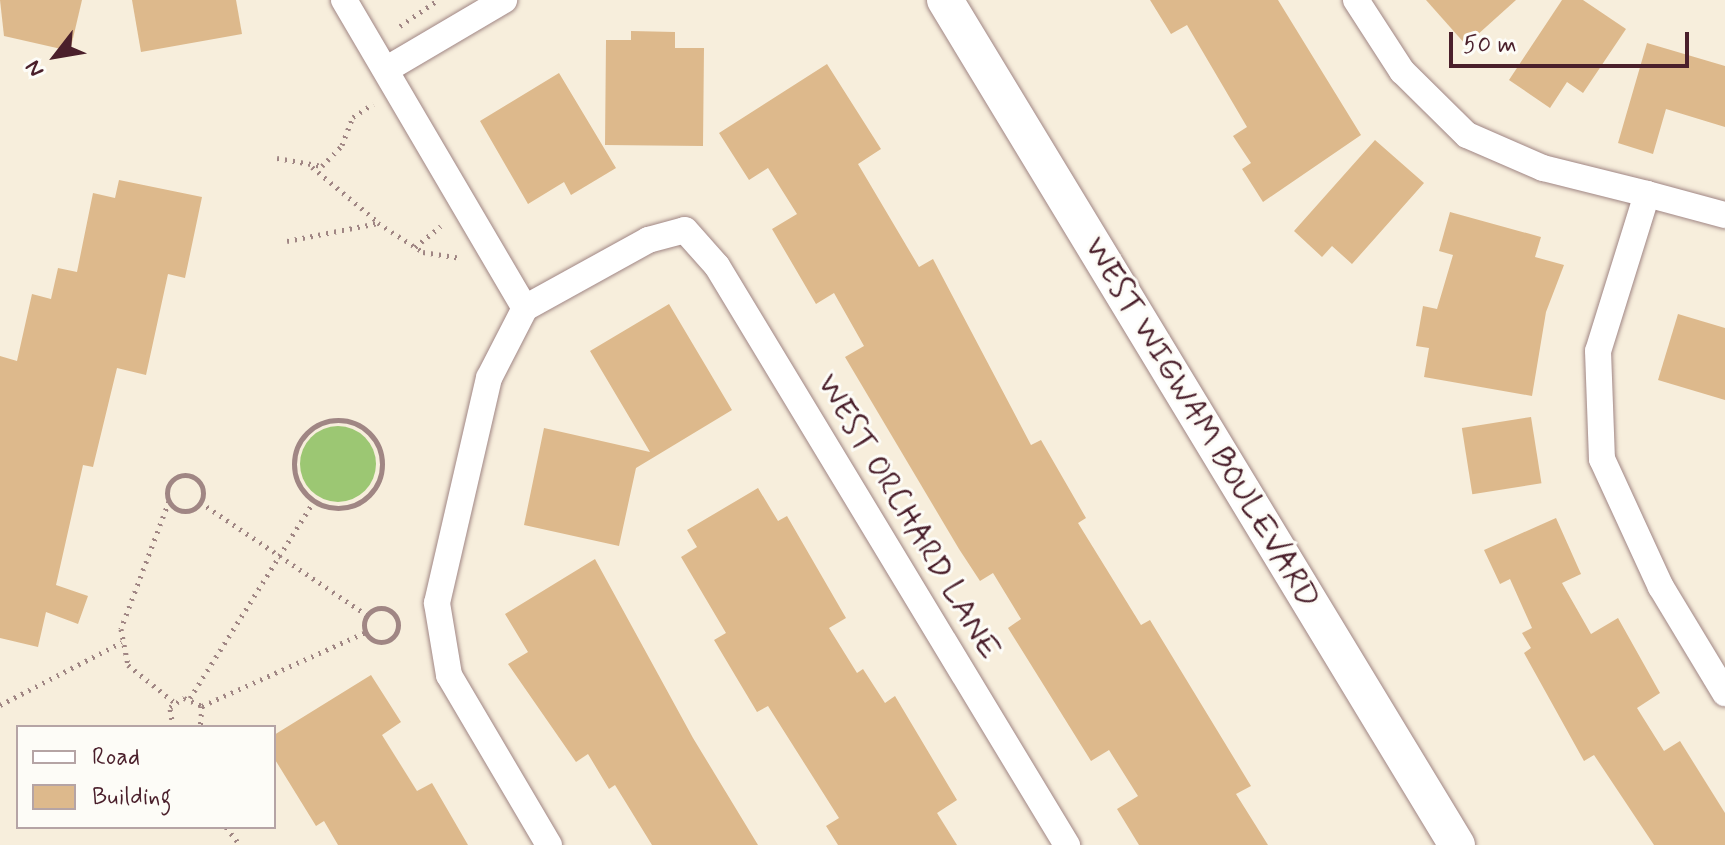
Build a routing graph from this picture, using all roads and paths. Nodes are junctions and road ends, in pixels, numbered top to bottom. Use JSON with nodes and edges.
{"nodes":[{"id":1,"x":344,"y":0,"type":"edge"},
{"id":2,"x":504,"y":0,"type":"edge"},
{"id":3,"x":945,"y":0,"type":"edge"},
{"id":4,"x":1356,"y":0,"type":"edge"},
{"id":5,"x":392,"y":78,"type":"junction"},
{"id":6,"x":370,"y":105,"type":"junction"},
{"id":7,"x":378,"y":119,"type":"dead end"},
{"id":8,"x":277,"y":158,"type":"dead end"},
{"id":9,"x":310,"y":166,"type":"junction"},
{"id":10,"x":1647,"y":194,"type":"junction"},
{"id":11,"x":433,"y":212,"type":"dead end"},
{"id":12,"x":1725,"y":215,"type":"edge"},
{"id":13,"x":378,"y":223,"type":"junction"},
{"id":14,"x":441,"y":226,"type":"junction"},
{"id":15,"x":447,"y":237,"type":"dead end"},
{"id":16,"x":287,"y":241,"type":"dead end"},
{"id":17,"x":415,"y":247,"type":"junction"},
{"id":18,"x":454,"y":248,"type":"dead end"},
{"id":19,"x":525,"y":308,"type":"junction"},
{"id":20,"x":169,"y":501,"type":"junction"},
{"id":21,"x":314,"y":501,"type":"junction"},
{"id":22,"x":200,"y":502,"type":"junction"},
{"id":23,"x":280,"y":556,"type":"junction"},
{"id":24,"x":367,"y":615,"type":"junction"},
{"id":25,"x":366,"y":632,"type":"junction"},
{"id":26,"x":122,"y":642,"type":"junction"},
{"id":27,"x":1725,"y":693,"type":"edge"},
{"id":28,"x":190,"y":698,"type":"junction"},
{"id":29,"x":174,"y":702,"type":"junction"},
{"id":30,"x":0,"y":705,"type":"edge"},
{"id":31,"x":202,"y":706,"type":"junction"},
{"id":32,"x":173,"y":725,"type":"edge"},
{"id":33,"x":200,"y":725,"type":"edge"},
{"id":34,"x":228,"y":829,"type":"edge"},
{"id":35,"x":240,"y":845,"type":"edge"},
{"id":36,"x":549,"y":845,"type":"edge"},
{"id":37,"x":1067,"y":845,"type":"edge"},
{"id":38,"x":1457,"y":845,"type":"edge"}],
"edges":[{"from":1,"to":5,"type":"street"},
{"from":2,"to":5,"type":"street"},
{"from":3,"to":38,"type":"street","name":"WEST WIGWAM BOULEVARD"},
{"from":4,"to":10,"type":"street"},
{"from":5,"to":6,"type":"path"},
{"from":5,"to":19,"type":"street"},
{"from":6,"to":7,"type":"path"},
{"from":6,"to":9,"type":"path"},
{"from":8,"to":9,"type":"path"},
{"from":9,"to":13,"type":"path"},
{"from":10,"to":12,"type":"street"},
{"from":10,"to":27,"type":"street"},
{"from":11,"to":14,"type":"path"},
{"from":13,"to":16,"type":"path"},
{"from":13,"to":17,"type":"path"},
{"from":14,"to":15,"type":"path"},
{"from":14,"to":17,"type":"path"},
{"from":17,"to":18,"type":"path"},
{"from":19,"to":36,"type":"street"},
{"from":19,"to":37,"type":"street","name":"WEST ORCHARD LANE"},
{"from":20,"to":22,"type":"path"},
{"from":20,"to":22,"type":"path"},
{"from":20,"to":26,"type":"path"},
{"from":21,"to":21,"type":"path"},
{"from":21,"to":23,"type":"path"},
{"from":22,"to":23,"type":"path"},
{"from":23,"to":24,"type":"path"},
{"from":23,"to":28,"type":"path"},
{"from":24,"to":25,"type":"path"},
{"from":24,"to":25,"type":"path"},
{"from":25,"to":31,"type":"path"},
{"from":26,"to":29,"type":"path"},
{"from":26,"to":30,"type":"path"},
{"from":28,"to":29,"type":"path"},
{"from":28,"to":31,"type":"path"},
{"from":29,"to":32,"type":"path"},
{"from":31,"to":33,"type":"path"},
{"from":34,"to":35,"type":"path"}]}
